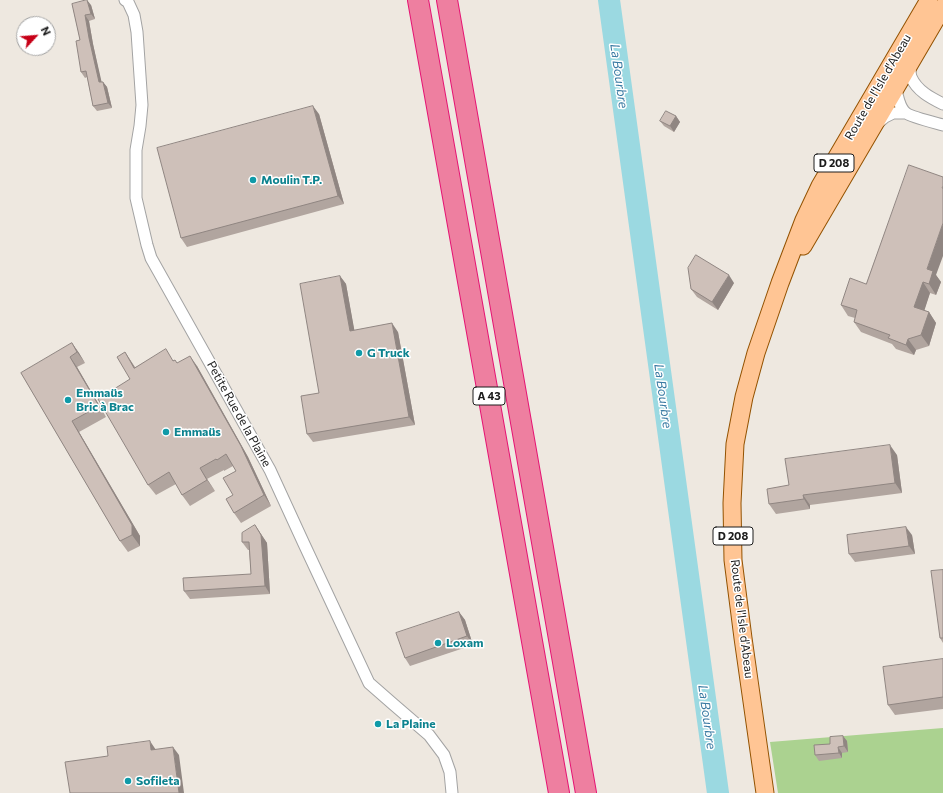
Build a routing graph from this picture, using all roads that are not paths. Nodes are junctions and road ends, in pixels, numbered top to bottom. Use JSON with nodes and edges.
{"nodes":[{"id":1,"x":125,"y":0,"type":"edge"},
{"id":2,"x":418,"y":0,"type":"edge"},
{"id":3,"x":447,"y":0,"type":"edge"},
{"id":4,"x":929,"y":0,"type":"edge"},
{"id":5,"x":943,"y":7,"type":"edge"},
{"id":6,"x":901,"y":48,"type":"junction"},
{"id":7,"x":910,"y":64,"type":"junction"},
{"id":8,"x":896,"y":88,"type":"junction"},
{"id":9,"x":919,"y":89,"type":"junction"},
{"id":10,"x":869,"y":103,"type":"junction"},
{"id":11,"x":943,"y":104,"type":"edge"},
{"id":12,"x":906,"y":113,"type":"junction"},
{"id":13,"x":943,"y":125,"type":"edge"},
{"id":14,"x":874,"y":126,"type":"junction"},
{"id":15,"x":780,"y":283,"type":"junction"},
{"id":16,"x":452,"y":793,"type":"edge"},
{"id":17,"x":559,"y":793,"type":"edge"},
{"id":18,"x":586,"y":793,"type":"edge"},
{"id":19,"x":765,"y":793,"type":"edge"}],
"edges":[{"from":1,"to":16,"type":"street","name":"Petite Rue de la Plaine"},
{"from":2,"to":17,"type":"highway","number":"A 43"},
{"from":3,"to":18,"type":"highway","number":"A 43"},
{"from":4,"to":6,"type":"main road","name":"Route de l'Isle d'Abeau","number":"D 208"},
{"from":5,"to":7,"type":"main road","name":"Route de l'Isle d'Abeau","number":"D 208"},
{"from":6,"to":8,"type":"street"},
{"from":6,"to":10,"type":"main road","name":"Route de l'Isle d'Abeau","number":"D 208"},
{"from":7,"to":8,"type":"main road","name":"Route de l'Isle d'Abeau","number":"D 208"},
{"from":7,"to":9,"type":"street"},
{"from":8,"to":9,"type":"street"},
{"from":8,"to":10,"type":"street"},
{"from":8,"to":12,"type":"street"},
{"from":8,"to":14,"type":"main road","name":"Route de l'Isle d'Abeau","number":"D 208"},
{"from":9,"to":11,"type":"street"},
{"from":10,"to":15,"type":"main road","name":"Route de l'Isle d'Abeau","number":"D 208"},
{"from":12,"to":13,"type":"street"},
{"from":12,"to":14,"type":"street"},
{"from":14,"to":15,"type":"main road","name":"Route de l'Isle d'Abeau","number":"D 208"},
{"from":15,"to":19,"type":"main road","name":"Route de l'Isle d'Abeau","number":"D 208"}]}
